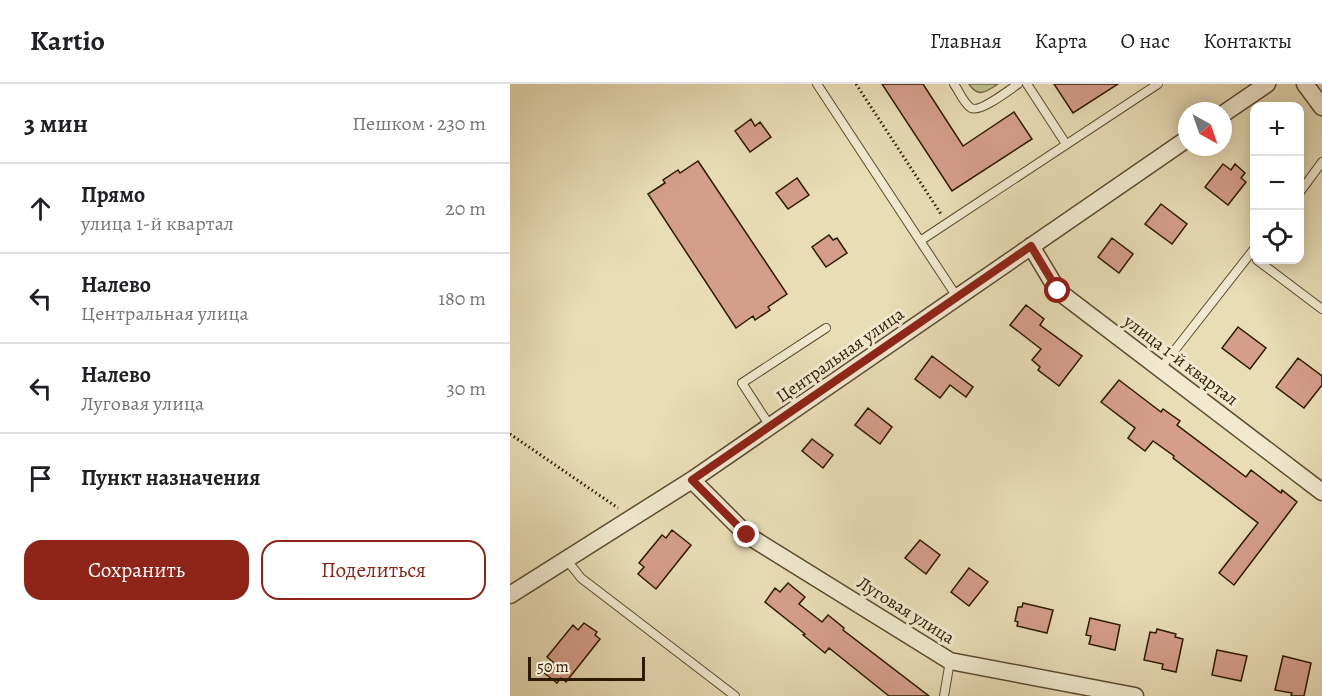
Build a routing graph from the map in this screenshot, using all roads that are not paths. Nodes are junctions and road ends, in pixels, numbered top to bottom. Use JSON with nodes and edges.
{"nodes":[{"id":1,"x":817,"y":84,"type":"edge"},
{"id":2,"x":954,"y":84,"type":"edge"},
{"id":3,"x":1018,"y":84,"type":"edge"},
{"id":4,"x":1027,"y":84,"type":"edge"},
{"id":5,"x":1158,"y":84,"type":"edge"},
{"id":6,"x":1267,"y":84,"type":"edge"},
{"id":7,"x":1305,"y":84,"type":"edge"},
{"id":8,"x":1322,"y":107,"type":"edge"},
{"id":9,"x":1232,"y":108,"type":"edge"},
{"id":10,"x":1066,"y":144,"type":"junction"},
{"id":11,"x":1178,"y":145,"type":"edge"},
{"id":12,"x":1322,"y":162,"type":"edge"},
{"id":13,"x":1304,"y":185,"type":"edge"},
{"id":14,"x":920,"y":241,"type":"junction"},
{"id":15,"x":1031,"y":246,"type":"junction"},
{"id":16,"x":1250,"y":260,"type":"edge"},
{"id":17,"x":1265,"y":264,"type":"edge"},
{"id":18,"x":957,"y":297,"type":"junction"},
{"id":19,"x":1322,"y":309,"type":"edge"},
{"id":20,"x":826,"y":328,"type":"dead end"},
{"id":21,"x":1160,"y":369,"type":"junction"},
{"id":22,"x":770,"y":426,"type":"junction"},
{"id":23,"x":692,"y":480,"type":"junction"},
{"id":24,"x":1322,"y":492,"type":"edge"},
{"id":25,"x":566,"y":558,"type":"junction"},
{"id":26,"x":510,"y":595,"type":"edge"},
{"id":27,"x":950,"y":661,"type":"junction"},
{"id":28,"x":735,"y":696,"type":"edge"},
{"id":29,"x":944,"y":696,"type":"edge"},
{"id":30,"x":1133,"y":696,"type":"edge"}],
"edges":[{"from":1,"to":14,"type":"lane"},
{"from":2,"to":3,"type":"lane"},
{"from":4,"to":10,"type":"lane"},
{"from":5,"to":10,"type":"lane"},
{"from":6,"to":9,"type":"street"},
{"from":7,"to":8,"type":"street"},
{"from":10,"to":14,"type":"lane"},
{"from":11,"to":15,"type":"street","name":"Центральная улица"},
{"from":12,"to":13,"type":"lane"},
{"from":14,"to":18,"type":"lane"},
{"from":15,"to":18,"type":"street","name":"Центральная улица"},
{"from":15,"to":21,"type":"street","name":"улица 1-й квартал"},
{"from":16,"to":21,"type":"lane"},
{"from":17,"to":19,"type":"lane"},
{"from":18,"to":22,"type":"street","name":"Центральная улица"},
{"from":20,"to":22,"type":"lane"},
{"from":21,"to":24,"type":"street","name":"улица 1-й квартал"},
{"from":22,"to":23,"type":"street","name":"Центральная улица"},
{"from":23,"to":25,"type":"street","name":"Центральная улица"},
{"from":23,"to":27,"type":"street","name":"Луговая улица"},
{"from":25,"to":26,"type":"street","name":"Центральная улица"},
{"from":25,"to":28,"type":"lane"},
{"from":27,"to":29,"type":"lane"},
{"from":27,"to":30,"type":"street","name":"Луговая улица"}]}
